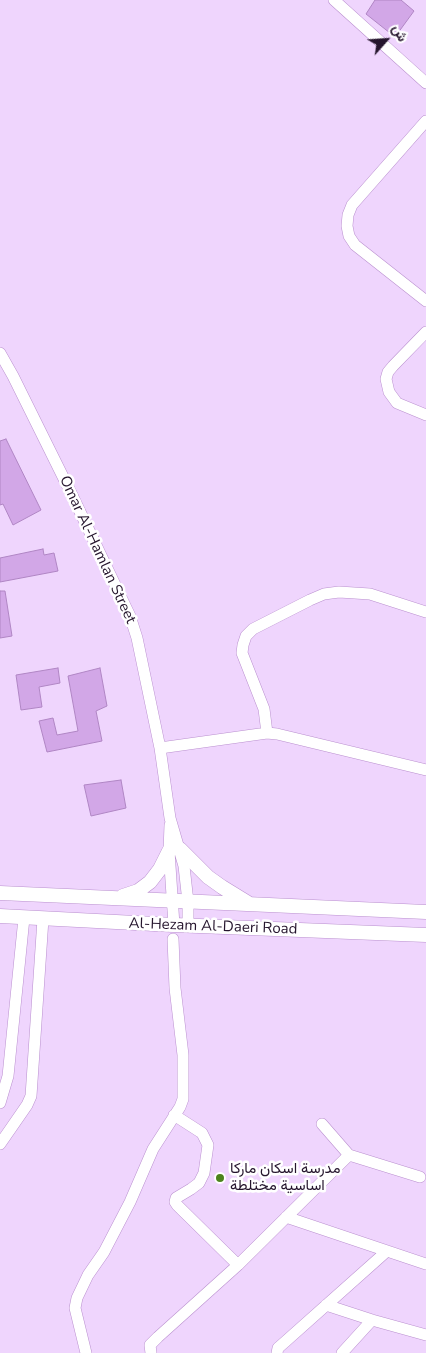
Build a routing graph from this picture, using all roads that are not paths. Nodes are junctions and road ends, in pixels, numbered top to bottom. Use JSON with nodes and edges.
{"nodes":[{"id":1,"x":334,"y":0,"type":"edge"},
{"id":2,"x":426,"y":83,"type":"edge"},
{"id":3,"x":426,"y":121,"type":"edge"},
{"id":4,"x":426,"y":301,"type":"edge"},
{"id":5,"x":426,"y":332,"type":"edge"},
{"id":6,"x":0,"y":353,"type":"edge"},
{"id":7,"x":426,"y":415,"type":"edge"},
{"id":8,"x":426,"y":612,"type":"edge"},
{"id":9,"x":266,"y":733,"type":"junction"},
{"id":10,"x":160,"y":748,"type":"junction"},
{"id":11,"x":426,"y":770,"type":"edge"},
{"id":12,"x":174,"y":850,"type":"junction"},
{"id":13,"x":0,"y":893,"type":"edge"},
{"id":14,"x":118,"y":898,"type":"junction"},
{"id":15,"x":174,"y":901,"type":"junction"},
{"id":16,"x":188,"y":902,"type":"junction"},
{"id":17,"x":251,"y":904,"type":"junction"},
{"id":18,"x":426,"y":912,"type":"edge"},
{"id":19,"x":0,"y":916,"type":"edge"},
{"id":20,"x":24,"y":918,"type":"junction"},
{"id":21,"x":43,"y":919,"type":"junction"},
{"id":22,"x":179,"y":930,"type":"junction"},
{"id":23,"x":426,"y":936,"type":"edge"},
{"id":24,"x":0,"y":1103,"type":"edge"},
{"id":25,"x":174,"y":1115,"type":"junction"},
{"id":26,"x":322,"y":1124,"type":"dead end"},
{"id":27,"x":0,"y":1144,"type":"edge"},
{"id":28,"x":349,"y":1155,"type":"junction"},
{"id":29,"x":420,"y":1177,"type":"dead end"},
{"id":30,"x":286,"y":1217,"type":"junction"},
{"id":31,"x":387,"y":1251,"type":"junction"},
{"id":32,"x":426,"y":1264,"type":"edge"},
{"id":33,"x":238,"y":1265,"type":"junction"},
{"id":34,"x":326,"y":1305,"type":"junction"},
{"id":35,"x":372,"y":1320,"type":"junction"},
{"id":36,"x":426,"y":1335,"type":"edge"},
{"id":37,"x":86,"y":1353,"type":"edge"},
{"id":38,"x":151,"y":1353,"type":"edge"},
{"id":39,"x":277,"y":1353,"type":"edge"},
{"id":40,"x":342,"y":1353,"type":"edge"}],
"edges":[{"from":1,"to":2,"type":"street"},
{"from":3,"to":4,"type":"street"},
{"from":5,"to":7,"type":"street"},
{"from":6,"to":10,"type":"street","name":"Omar Al-Hamlan Street"},
{"from":8,"to":9,"type":"street"},
{"from":9,"to":10,"type":"street"},
{"from":9,"to":11,"type":"street"},
{"from":10,"to":12,"type":"street","name":"Omar Al-Hamlan Street"},
{"from":12,"to":14,"type":"main road"},
{"from":12,"to":15,"type":"street","name":"Omar Al-Hamlan Street"},
{"from":12,"to":16,"type":"street","name":"Omar Al-Hamlan Street"},
{"from":12,"to":17,"type":"main road"},
{"from":13,"to":14,"type":"main road","name":"Al-Hezam Al-Daeri Road"},
{"from":14,"to":15,"type":"main road","name":"Al-Hezam Al-Daeri Road"},
{"from":15,"to":16,"type":"main road","name":"Al-Hezam Al-Daeri Road"},
{"from":15,"to":22,"type":"street","name":"Omar Al-Hamlan Street"},
{"from":16,"to":17,"type":"main road","name":"Al-Hezam Al-Daeri Road"},
{"from":16,"to":22,"type":"street","name":"Omar Al-Hamlan Street"},
{"from":17,"to":18,"type":"main road","name":"Al-Hezam Al-Daeri Road"},
{"from":19,"to":20,"type":"main road","name":"Al-Hezam Al-Daeri Road"},
{"from":20,"to":21,"type":"main road","name":"Al-Hezam Al-Daeri Road"},
{"from":20,"to":24,"type":"street"},
{"from":21,"to":22,"type":"main road","name":"Al-Hezam Al-Daeri Road"},
{"from":21,"to":27,"type":"street"},
{"from":22,"to":23,"type":"main road","name":"Al-Hezam Al-Daeri Road"},
{"from":22,"to":25,"type":"street"},
{"from":25,"to":33,"type":"street"},
{"from":25,"to":37,"type":"street"},
{"from":26,"to":28,"type":"street"},
{"from":28,"to":29,"type":"street"},
{"from":28,"to":30,"type":"street"},
{"from":30,"to":31,"type":"street"},
{"from":30,"to":33,"type":"street"},
{"from":31,"to":32,"type":"street"},
{"from":31,"to":34,"type":"street"},
{"from":33,"to":38,"type":"street"},
{"from":34,"to":35,"type":"street"},
{"from":34,"to":39,"type":"street"},
{"from":35,"to":36,"type":"street"},
{"from":35,"to":40,"type":"street"}]}
